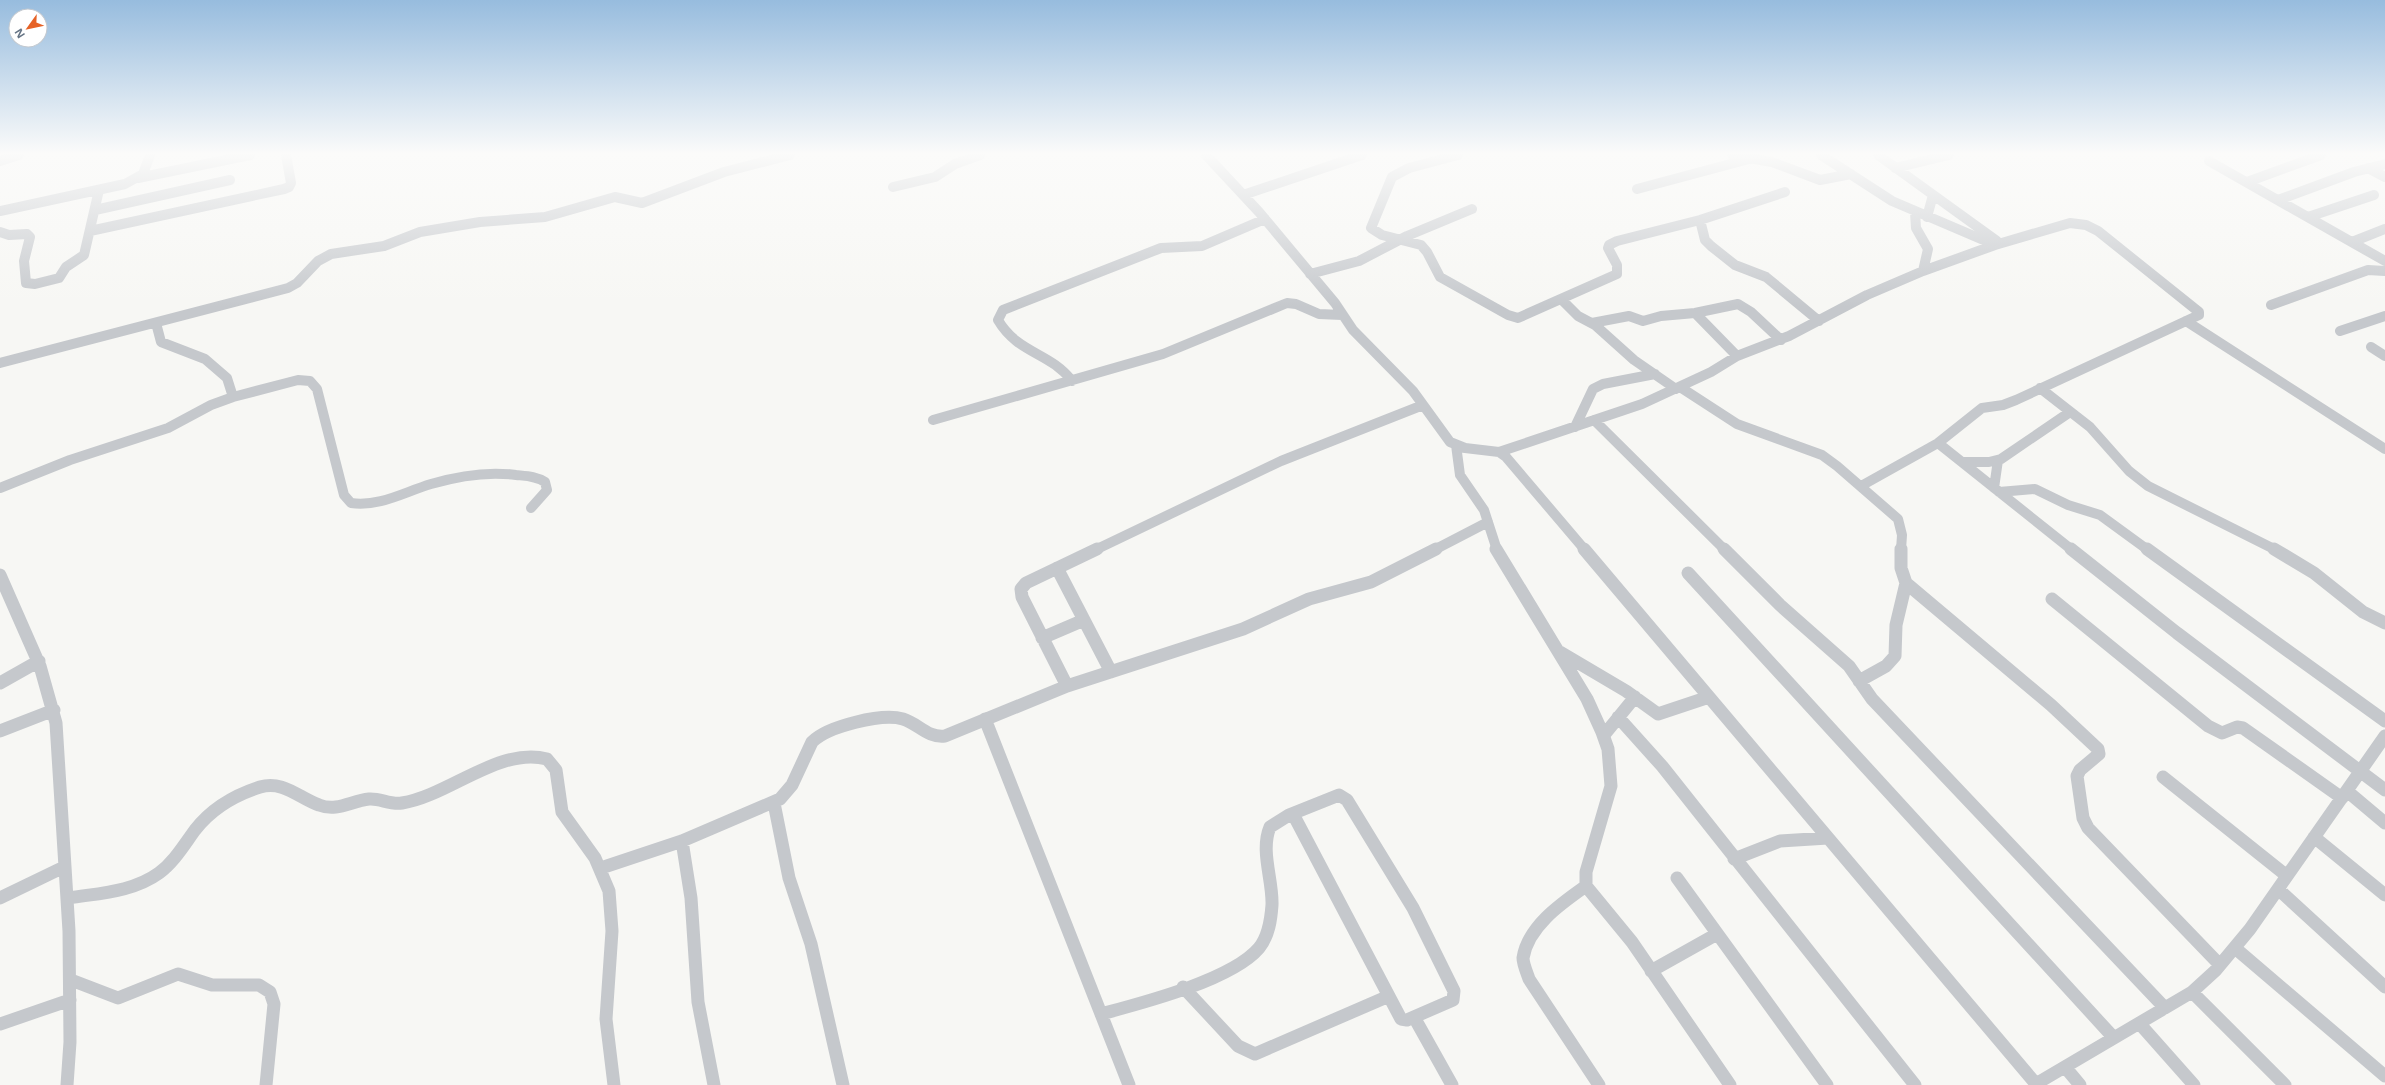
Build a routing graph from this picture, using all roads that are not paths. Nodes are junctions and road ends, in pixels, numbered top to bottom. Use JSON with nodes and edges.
{"nodes":[{"id":1,"x":25,"y":206,"type":"edge"},
{"id":2,"x":95,"y":206,"type":"edge"},
{"id":3,"x":114,"y":206,"type":"edge"},
{"id":4,"x":207,"y":206,"type":"edge"},
{"id":5,"x":585,"y":206,"type":"edge"},
{"id":6,"x":1253,"y":206,"type":"edge"},
{"id":7,"x":1379,"y":206,"type":"edge"},
{"id":8,"x":1744,"y":206,"type":"edge"},
{"id":9,"x":1902,"y":206,"type":"edge"},
{"id":10,"x":1930,"y":206,"type":"edge"},
{"id":11,"x":1947,"y":206,"type":"edge"},
{"id":12,"x":2288,"y":206,"type":"edge"},
{"id":13,"x":2342,"y":206,"type":"edge"},
{"id":14,"x":1472,"y":209,"type":"dead end"},
{"id":15,"x":94,"y":210,"type":"junction"},
{"id":16,"x":0,"y":211,"type":"edge"},
{"id":17,"x":1914,"y":212,"type":"junction"},
{"id":18,"x":1927,"y":217,"type":"junction"},
{"id":19,"x":2308,"y":217,"type":"junction"},
{"id":20,"x":1265,"y":219,"type":"junction"},
{"id":21,"x":1700,"y":220,"type":"junction"},
{"id":22,"x":2385,"y":229,"type":"edge"},
{"id":23,"x":90,"y":231,"type":"junction"},
{"id":24,"x":0,"y":232,"type":"edge"},
{"id":25,"x":1400,"y":240,"type":"junction"},
{"id":26,"x":2352,"y":242,"type":"junction"},
{"id":27,"x":1998,"y":244,"type":"junction"},
{"id":28,"x":2385,"y":261,"type":"edge"},
{"id":29,"x":1923,"y":271,"type":"junction"},
{"id":30,"x":2385,"y":271,"type":"edge"},
{"id":31,"x":1310,"y":274,"type":"junction"},
{"id":32,"x":1562,"y":300,"type":"junction"},
{"id":33,"x":2271,"y":305,"type":"dead end"},
{"id":34,"x":1695,"y":313,"type":"junction"},
{"id":35,"x":1342,"y":314,"type":"junction"},
{"id":36,"x":2385,"y":316,"type":"edge"},
{"id":37,"x":1819,"y":321,"type":"junction"},
{"id":38,"x":2186,"y":321,"type":"junction"},
{"id":39,"x":156,"y":323,"type":"junction"},
{"id":40,"x":1592,"y":323,"type":"junction"},
{"id":41,"x":2340,"y":331,"type":"dead end"},
{"id":42,"x":1781,"y":340,"type":"junction"},
{"id":43,"x":2371,"y":347,"type":"dead end"},
{"id":44,"x":1737,"y":356,"type":"junction"},
{"id":45,"x":2385,"y":356,"type":"edge"},
{"id":46,"x":0,"y":362,"type":"edge"},
{"id":47,"x":1655,"y":374,"type":"junction"},
{"id":48,"x":1072,"y":381,"type":"junction"},
{"id":49,"x":1678,"y":388,"type":"junction"},
{"id":50,"x":2040,"y":388,"type":"junction"},
{"id":51,"x":234,"y":397,"type":"junction"},
{"id":52,"x":1423,"y":405,"type":"junction"},
{"id":53,"x":2070,"y":412,"type":"junction"},
{"id":54,"x":934,"y":420,"type":"dead end"},
{"id":55,"x":1594,"y":420,"type":"junction"},
{"id":56,"x":1575,"y":427,"type":"junction"},
{"id":57,"x":1938,"y":443,"type":"junction"},
{"id":58,"x":1456,"y":446,"type":"junction"},
{"id":59,"x":2385,"y":449,"type":"edge"},
{"id":60,"x":1499,"y":452,"type":"junction"},
{"id":61,"x":1998,"y":460,"type":"junction"},
{"id":62,"x":1962,"y":462,"type":"junction"},
{"id":63,"x":1861,"y":486,"type":"junction"},
{"id":64,"x":0,"y":488,"type":"edge"},
{"id":65,"x":1997,"y":490,"type":"junction"},
{"id":66,"x":531,"y":508,"type":"dead end"},
{"id":67,"x":1488,"y":522,"type":"junction"},
{"id":68,"x":1057,"y":568,"type":"junction"},
{"id":69,"x":1688,"y":572,"type":"dead end"},
{"id":70,"x":0,"y":575,"type":"edge"},
{"id":71,"x":1906,"y":583,"type":"junction"},
{"id":72,"x":2052,"y":599,"type":"dead end"},
{"id":73,"x":1084,"y":620,"type":"junction"},
{"id":74,"x":2385,"y":623,"type":"edge"},
{"id":75,"x":1042,"y":638,"type":"junction"},
{"id":76,"x":1557,"y":651,"type":"junction"},
{"id":77,"x":39,"y":661,"type":"junction"},
{"id":78,"x":1111,"y":672,"type":"junction"},
{"id":79,"x":1859,"y":681,"type":"junction"},
{"id":80,"x":0,"y":683,"type":"edge"},
{"id":81,"x":1067,"y":686,"type":"junction"},
{"id":82,"x":1635,"y":697,"type":"junction"},
{"id":83,"x":1709,"y":697,"type":"junction"},
{"id":84,"x":54,"y":710,"type":"junction"},
{"id":85,"x":1618,"y":717,"type":"junction"},
{"id":86,"x":985,"y":718,"type":"junction"},
{"id":87,"x":2385,"y":721,"type":"edge"},
{"id":88,"x":0,"y":731,"type":"edge"},
{"id":89,"x":1604,"y":735,"type":"junction"},
{"id":90,"x":2385,"y":736,"type":"edge"},
{"id":91,"x":2361,"y":771,"type":"junction"},
{"id":92,"x":2163,"y":777,"type":"dead end"},
{"id":93,"x":2385,"y":790,"type":"edge"},
{"id":94,"x":2344,"y":794,"type":"junction"},
{"id":95,"x":774,"y":803,"type":"junction"},
{"id":96,"x":1293,"y":814,"type":"junction"},
{"id":97,"x":2385,"y":822,"type":"edge"},
{"id":98,"x":2314,"y":837,"type":"junction"},
{"id":99,"x":1828,"y":838,"type":"junction"},
{"id":100,"x":682,"y":841,"type":"junction"},
{"id":101,"x":1734,"y":859,"type":"junction"},
{"id":102,"x":64,"y":867,"type":"junction"},
{"id":103,"x":601,"y":868,"type":"junction"},
{"id":104,"x":2287,"y":876,"type":"junction"},
{"id":105,"x":1676,"y":878,"type":"dead end"},
{"id":106,"x":1586,"y":886,"type":"junction"},
{"id":107,"x":2278,"y":889,"type":"junction"},
{"id":108,"x":2385,"y":895,"type":"edge"},
{"id":109,"x":0,"y":898,"type":"edge"},
{"id":110,"x":69,"y":898,"type":"junction"},
{"id":111,"x":1717,"y":934,"type":"junction"},
{"id":112,"x":2235,"y":948,"type":"junction"},
{"id":113,"x":2220,"y":965,"type":"junction"},
{"id":114,"x":1651,"y":971,"type":"junction"},
{"id":115,"x":70,"y":980,"type":"junction"},
{"id":116,"x":1183,"y":987,"type":"junction"},
{"id":117,"x":2385,"y":987,"type":"edge"},
{"id":118,"x":2192,"y":992,"type":"junction"},
{"id":119,"x":1389,"y":996,"type":"junction"},
{"id":120,"x":70,"y":1000,"type":"junction"},
{"id":121,"x":2164,"y":1008,"type":"junction"},
{"id":122,"x":1101,"y":1014,"type":"junction"},
{"id":123,"x":1414,"y":1017,"type":"junction"},
{"id":124,"x":0,"y":1024,"type":"edge"},
{"id":125,"x":2139,"y":1024,"type":"junction"},
{"id":126,"x":2114,"y":1038,"type":"junction"},
{"id":127,"x":2065,"y":1067,"type":"junction"},
{"id":128,"x":2385,"y":1076,"type":"edge"},
{"id":129,"x":66,"y":1085,"type":"edge"},
{"id":130,"x":266,"y":1085,"type":"edge"},
{"id":131,"x":614,"y":1085,"type":"edge"},
{"id":132,"x":714,"y":1085,"type":"edge"},
{"id":133,"x":843,"y":1085,"type":"edge"},
{"id":134,"x":1129,"y":1085,"type":"edge"},
{"id":135,"x":1452,"y":1085,"type":"edge"},
{"id":136,"x":1599,"y":1085,"type":"edge"},
{"id":137,"x":1730,"y":1085,"type":"edge"},
{"id":138,"x":1828,"y":1085,"type":"edge"},
{"id":139,"x":1915,"y":1085,"type":"edge"},
{"id":140,"x":2035,"y":1085,"type":"edge"},
{"id":141,"x":2080,"y":1085,"type":"edge"},
{"id":142,"x":2194,"y":1085,"type":"edge"},
{"id":143,"x":2285,"y":1085,"type":"edge"}],
"edges":[{"from":1,"to":16,"type":"street"},
{"from":2,"to":15,"type":"street"},
{"from":3,"to":15,"type":"street"},
{"from":4,"to":23,"type":"street"},
{"from":5,"to":39,"type":"street"},
{"from":6,"to":20,"type":"street"},
{"from":7,"to":25,"type":"street"},
{"from":8,"to":21,"type":"street"},
{"from":9,"to":17,"type":"street"},
{"from":10,"to":18,"type":"street"},
{"from":11,"to":27,"type":"street"},
{"from":12,"to":19,"type":"street"},
{"from":13,"to":19,"type":"street"},
{"from":14,"to":25,"type":"street"},
{"from":15,"to":23,"type":"street"},
{"from":17,"to":18,"type":"street"},
{"from":17,"to":29,"type":"street"},
{"from":18,"to":27,"type":"street"},
{"from":19,"to":26,"type":"street"},
{"from":20,"to":31,"type":"street"},
{"from":20,"to":48,"type":"street"},
{"from":21,"to":32,"type":"street"},
{"from":21,"to":37,"type":"street"},
{"from":22,"to":26,"type":"street"},
{"from":23,"to":24,"type":"street"},
{"from":25,"to":31,"type":"street"},
{"from":25,"to":32,"type":"street"},
{"from":26,"to":28,"type":"street"},
{"from":27,"to":29,"type":"street"},
{"from":27,"to":38,"type":"street"},
{"from":29,"to":37,"type":"street"},
{"from":30,"to":33,"type":"street"},
{"from":31,"to":35,"type":"street"},
{"from":32,"to":40,"type":"street"},
{"from":34,"to":40,"type":"street"},
{"from":34,"to":42,"type":"street"},
{"from":34,"to":44,"type":"street"},
{"from":35,"to":48,"type":"street"},
{"from":35,"to":52,"type":"street"},
{"from":36,"to":41,"type":"street"},
{"from":37,"to":42,"type":"street"},
{"from":38,"to":50,"type":"street"},
{"from":38,"to":59,"type":"street"},
{"from":39,"to":46,"type":"street"},
{"from":39,"to":51,"type":"street"},
{"from":40,"to":47,"type":"street"},
{"from":42,"to":44,"type":"street"},
{"from":43,"to":45,"type":"street"},
{"from":44,"to":49,"type":"street"},
{"from":47,"to":49,"type":"street"},
{"from":47,"to":56,"type":"street"},
{"from":48,"to":54,"type":"street"},
{"from":49,"to":55,"type":"street"},
{"from":49,"to":63,"type":"street"},
{"from":50,"to":53,"type":"street"},
{"from":50,"to":57,"type":"street"},
{"from":51,"to":64,"type":"street"},
{"from":51,"to":66,"type":"street"},
{"from":52,"to":58,"type":"street"},
{"from":52,"to":68,"type":"street"},
{"from":53,"to":61,"type":"street"},
{"from":53,"to":74,"type":"street"},
{"from":55,"to":56,"type":"street"},
{"from":55,"to":79,"type":"street"},
{"from":56,"to":60,"type":"street"},
{"from":57,"to":62,"type":"street"},
{"from":57,"to":63,"type":"street"},
{"from":58,"to":60,"type":"street"},
{"from":58,"to":67,"type":"street"},
{"from":60,"to":83,"type":"street"},
{"from":61,"to":62,"type":"street"},
{"from":61,"to":65,"type":"street"},
{"from":62,"to":65,"type":"street"},
{"from":63,"to":71,"type":"street"},
{"from":65,"to":87,"type":"street"},
{"from":65,"to":91,"type":"street"},
{"from":67,"to":76,"type":"street"},
{"from":67,"to":78,"type":"street"},
{"from":68,"to":73,"type":"street"},
{"from":68,"to":75,"type":"street"},
{"from":69,"to":126,"type":"street"},
{"from":70,"to":77,"type":"street"},
{"from":71,"to":79,"type":"street"},
{"from":71,"to":113,"type":"street"},
{"from":72,"to":94,"type":"street"},
{"from":73,"to":75,"type":"street"},
{"from":73,"to":78,"type":"street"},
{"from":75,"to":81,"type":"street"},
{"from":76,"to":82,"type":"street"},
{"from":76,"to":89,"type":"street"},
{"from":77,"to":80,"type":"street"},
{"from":77,"to":84,"type":"street"},
{"from":78,"to":81,"type":"street"},
{"from":79,"to":121,"type":"street"},
{"from":81,"to":86,"type":"street"},
{"from":82,"to":83,"type":"street"},
{"from":82,"to":85,"type":"street"},
{"from":83,"to":99,"type":"street"},
{"from":84,"to":88,"type":"street"},
{"from":84,"to":102,"type":"street"},
{"from":85,"to":89,"type":"street"},
{"from":85,"to":101,"type":"street"},
{"from":86,"to":95,"type":"street"},
{"from":86,"to":122,"type":"street"},
{"from":89,"to":106,"type":"street"},
{"from":90,"to":91,"type":"street"},
{"from":91,"to":93,"type":"street"},
{"from":91,"to":94,"type":"street"},
{"from":92,"to":104,"type":"street"},
{"from":94,"to":97,"type":"street"},
{"from":94,"to":98,"type":"street"},
{"from":95,"to":100,"type":"street"},
{"from":95,"to":133,"type":"street"},
{"from":96,"to":116,"type":"street"},
{"from":96,"to":119,"type":"street"},
{"from":96,"to":123,"type":"street"},
{"from":98,"to":104,"type":"street"},
{"from":98,"to":108,"type":"street"},
{"from":99,"to":101,"type":"street"},
{"from":99,"to":140,"type":"street"},
{"from":100,"to":103,"type":"street"},
{"from":100,"to":132,"type":"street"},
{"from":101,"to":139,"type":"street"},
{"from":102,"to":109,"type":"street"},
{"from":102,"to":110,"type":"street"},
{"from":103,"to":110,"type":"street"},
{"from":103,"to":131,"type":"street"},
{"from":104,"to":107,"type":"street"},
{"from":105,"to":111,"type":"street"},
{"from":106,"to":114,"type":"street"},
{"from":106,"to":136,"type":"street"},
{"from":107,"to":112,"type":"street"},
{"from":107,"to":117,"type":"street"},
{"from":110,"to":115,"type":"street"},
{"from":111,"to":114,"type":"street"},
{"from":111,"to":138,"type":"street"},
{"from":112,"to":113,"type":"street"},
{"from":112,"to":128,"type":"street"},
{"from":113,"to":118,"type":"street"},
{"from":114,"to":137,"type":"street"},
{"from":115,"to":120,"type":"street"},
{"from":115,"to":130,"type":"street"},
{"from":116,"to":119,"type":"street"},
{"from":116,"to":122,"type":"street"},
{"from":118,"to":121,"type":"street"},
{"from":118,"to":143,"type":"street"},
{"from":119,"to":123,"type":"street"},
{"from":120,"to":124,"type":"street"},
{"from":120,"to":129,"type":"street"},
{"from":121,"to":125,"type":"street"},
{"from":122,"to":134,"type":"street"},
{"from":123,"to":135,"type":"street"},
{"from":125,"to":126,"type":"street"},
{"from":125,"to":142,"type":"street"},
{"from":126,"to":127,"type":"street"},
{"from":127,"to":140,"type":"street"},
{"from":127,"to":141,"type":"street"}]}
